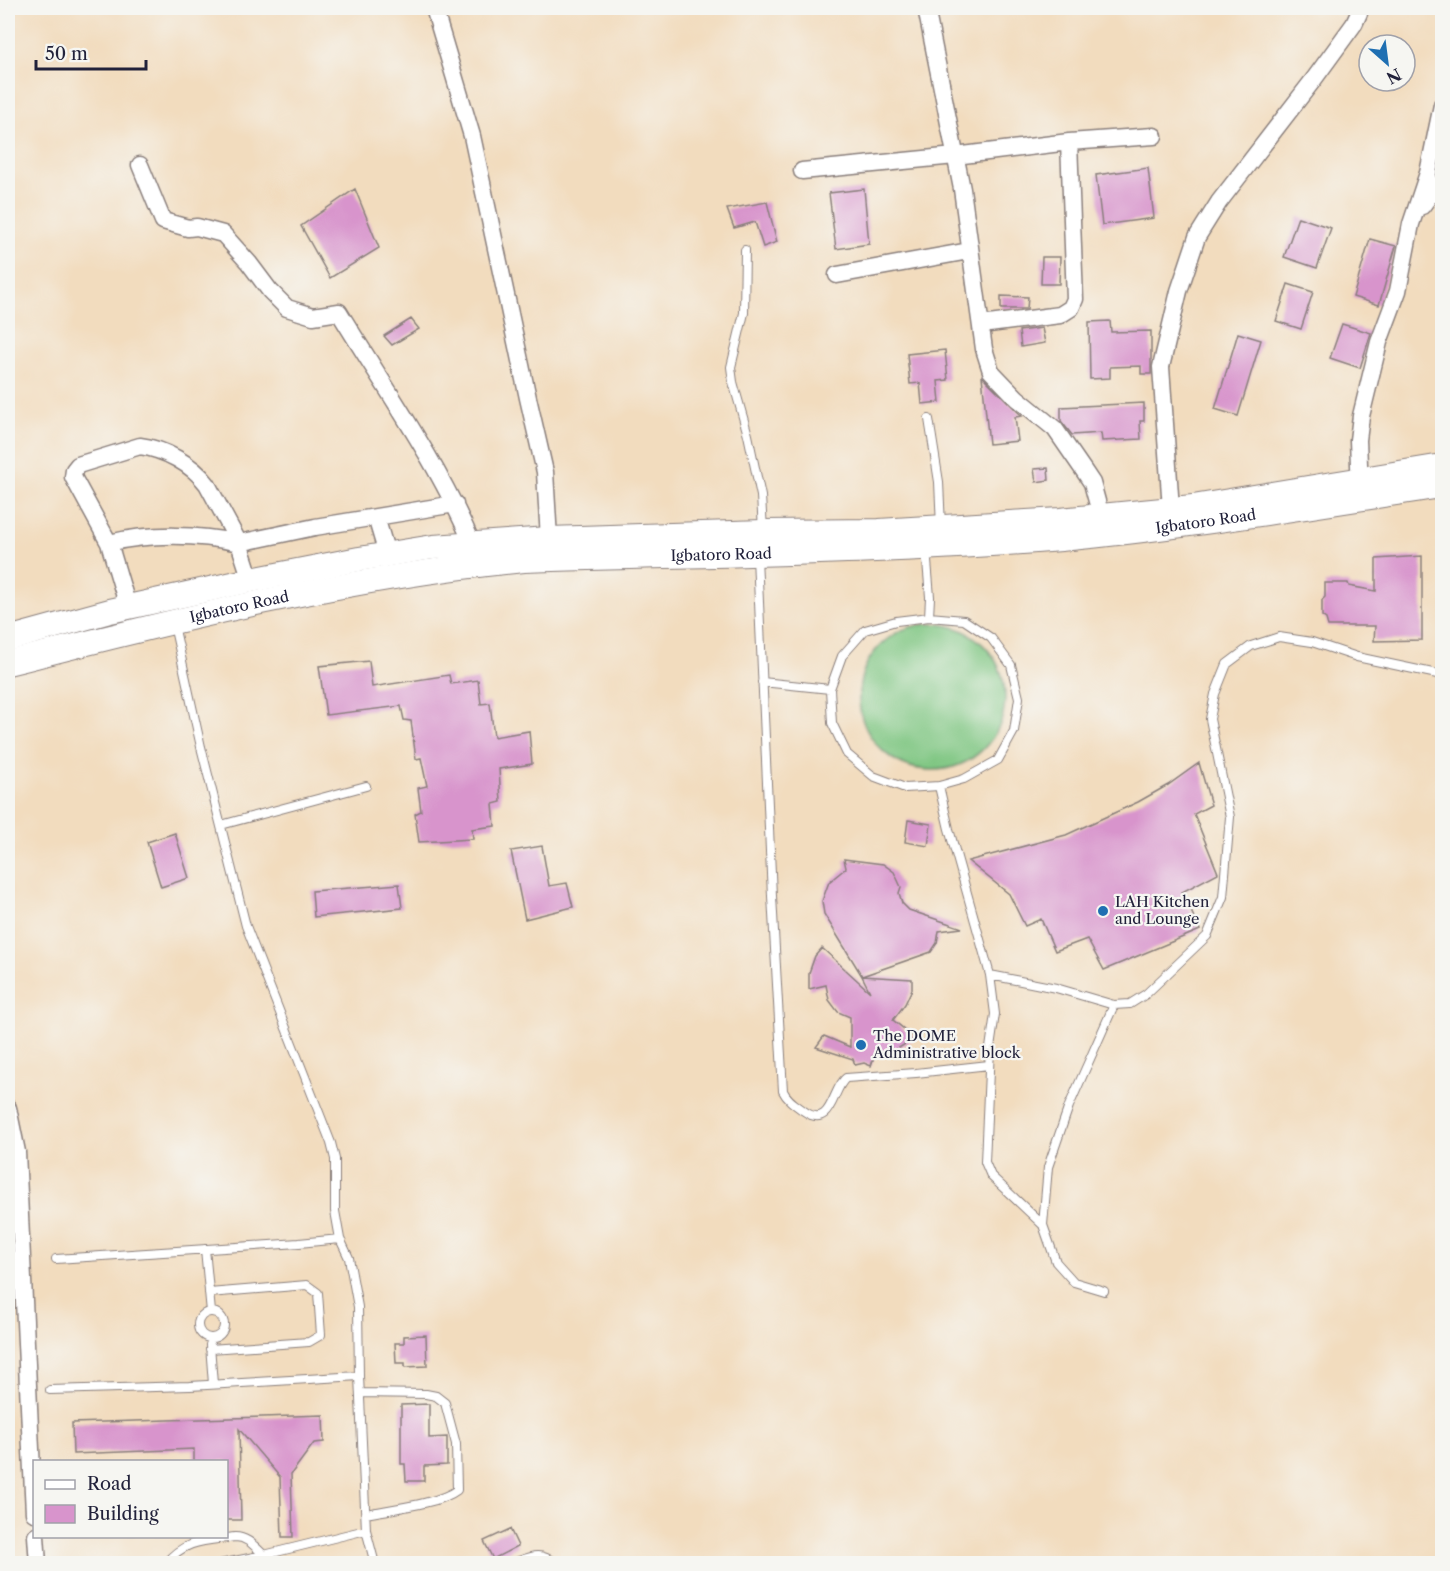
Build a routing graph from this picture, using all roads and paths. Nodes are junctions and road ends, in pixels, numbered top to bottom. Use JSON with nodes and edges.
{"nodes":[{"id":1,"x":434,"y":8,"type":"edge"},
{"id":2,"x":926,"y":8,"type":"edge"},
{"id":3,"x":1358,"y":8,"type":"edge"},
{"id":4,"x":1443,"y":105,"type":"edge"},
{"id":5,"x":1154,"y":136,"type":"dead end"},
{"id":6,"x":1069,"y":142,"type":"junction"},
{"id":7,"x":955,"y":156,"type":"junction"},
{"id":8,"x":140,"y":165,"type":"dead end"},
{"id":9,"x":801,"y":171,"type":"dead end"},
{"id":10,"x":1443,"y":182,"type":"edge"},
{"id":11,"x":1411,"y":224,"type":"junction"},
{"id":12,"x":745,"y":250,"type":"dead end"},
{"id":13,"x":969,"y":251,"type":"junction"},
{"id":14,"x":837,"y":275,"type":"dead end"},
{"id":15,"x":981,"y":325,"type":"junction"},
{"id":16,"x":929,"y":419,"type":"dead end"},
{"id":17,"x":1443,"y":466,"type":"edge"},
{"id":18,"x":1443,"y":486,"type":"edge"},
{"id":19,"x":1360,"y":489,"type":"junction"},
{"id":20,"x":455,"y":504,"type":"junction"},
{"id":21,"x":1171,"y":509,"type":"junction"},
{"id":22,"x":1101,"y":516,"type":"junction"},
{"id":23,"x":376,"y":517,"type":"junction"},
{"id":24,"x":941,"y":527,"type":"junction"},
{"id":25,"x":1060,"y":530,"type":"junction"},
{"id":26,"x":549,"y":539,"type":"junction"},
{"id":27,"x":109,"y":543,"type":"junction"},
{"id":28,"x":239,"y":543,"type":"junction"},
{"id":29,"x":472,"y":543,"type":"junction"},
{"id":30,"x":760,"y":543,"type":"junction"},
{"id":31,"x":926,"y":548,"type":"junction"},
{"id":32,"x":387,"y":554,"type":"junction"},
{"id":33,"x":251,"y":580,"type":"junction"},
{"id":34,"x":128,"y":607,"type":"junction"},
{"id":35,"x":172,"y":610,"type":"junction"},
{"id":36,"x":929,"y":617,"type":"junction"},
{"id":37,"x":8,"y":639,"type":"edge"},
{"id":38,"x":8,"y":663,"type":"edge"},
{"id":39,"x":1443,"y":675,"type":"edge"},
{"id":40,"x":762,"y":682,"type":"junction"},
{"id":41,"x":830,"y":689,"type":"junction"},
{"id":42,"x":366,"y":786,"type":"dead end"},
{"id":43,"x":939,"y":786,"type":"junction"},
{"id":44,"x":221,"y":825,"type":"junction"},
{"id":45,"x":990,"y":975,"type":"junction"},
{"id":46,"x":1114,"y":1005,"type":"junction"},
{"id":47,"x":989,"y":1065,"type":"junction"},
{"id":48,"x":8,"y":1108,"type":"edge"},
{"id":49,"x":14,"y":1222,"type":"edge"},
{"id":50,"x":1043,"y":1226,"type":"junction"},
{"id":51,"x":340,"y":1239,"type":"junction"},
{"id":52,"x":205,"y":1250,"type":"junction"},
{"id":53,"x":57,"y":1259,"type":"dead end"},
{"id":54,"x":1104,"y":1291,"type":"dead end"},
{"id":55,"x":209,"y":1293,"type":"junction"},
{"id":56,"x":211,"y":1312,"type":"junction"},
{"id":57,"x":210,"y":1338,"type":"junction"},
{"id":58,"x":210,"y":1349,"type":"junction"},
{"id":59,"x":359,"y":1376,"type":"junction"},
{"id":60,"x":213,"y":1384,"type":"junction"},
{"id":61,"x":50,"y":1390,"type":"dead end"},
{"id":62,"x":360,"y":1394,"type":"junction"},
{"id":63,"x":33,"y":1498,"type":"edge"},
{"id":64,"x":366,"y":1514,"type":"junction"},
{"id":65,"x":366,"y":1530,"type":"junction"},
{"id":66,"x":36,"y":1538,"type":"edge"},
{"id":67,"x":227,"y":1538,"type":"edge"},
{"id":68,"x":228,"y":1538,"type":"edge"},
{"id":69,"x":264,"y":1555,"type":"junction"},
{"id":70,"x":234,"y":1562,"type":"edge"},
{"id":71,"x":38,"y":1563,"type":"edge"},
{"id":72,"x":165,"y":1563,"type":"edge"},
{"id":73,"x":220,"y":1563,"type":"edge"},
{"id":74,"x":375,"y":1563,"type":"edge"},
{"id":75,"x":512,"y":1563,"type":"edge"},
{"id":76,"x":556,"y":1563,"type":"edge"}],
"edges":[{"from":1,"to":26,"type":"street"},
{"from":2,"to":7,"type":"street"},
{"from":3,"to":21,"type":"street"},
{"from":4,"to":11,"type":"street"},
{"from":5,"to":6,"type":"street"},
{"from":6,"to":7,"type":"street"},
{"from":6,"to":15,"type":"street"},
{"from":7,"to":9,"type":"street"},
{"from":7,"to":13,"type":"street"},
{"from":8,"to":20,"type":"street"},
{"from":10,"to":11,"type":"street"},
{"from":11,"to":19,"type":"street"},
{"from":12,"to":30,"type":"lane"},
{"from":13,"to":14,"type":"street"},
{"from":13,"to":15,"type":"street"},
{"from":15,"to":22,"type":"street"},
{"from":16,"to":24,"type":"lane"},
{"from":17,"to":19,"type":"street","name":"Igbatoro Road"},
{"from":18,"to":19,"type":"street","name":"Igbatoro Road"},
{"from":19,"to":21,"type":"street","name":"Igbatoro Road"},
{"from":19,"to":25,"type":"street","name":"Igbatoro Road"},
{"from":20,"to":23,"type":"street"},
{"from":20,"to":29,"type":"street"},
{"from":21,"to":22,"type":"street","name":"Igbatoro Road"},
{"from":22,"to":25,"type":"street","name":"Igbatoro Road"},
{"from":23,"to":28,"type":"street"},
{"from":23,"to":32,"type":"street"},
{"from":24,"to":25,"type":"street","name":"Igbatoro Road"},
{"from":24,"to":30,"type":"street","name":"Igbatoro Road"},
{"from":25,"to":31,"type":"street","name":"Igbatoro Road"},
{"from":26,"to":29,"type":"street","name":"Igbatoro Road"},
{"from":26,"to":30,"type":"street","name":"Igbatoro Road"},
{"from":27,"to":28,"type":"street"},
{"from":27,"to":28,"type":"street"},
{"from":27,"to":34,"type":"street"},
{"from":28,"to":33,"type":"street"},
{"from":29,"to":32,"type":"street","name":"Igbatoro Road"},
{"from":30,"to":31,"type":"street","name":"Igbatoro Road"},
{"from":30,"to":35,"type":"street","name":"Igbatoro Road"},
{"from":30,"to":40,"type":"lane"},
{"from":31,"to":36,"type":"lane"},
{"from":32,"to":33,"type":"street","name":"Igbatoro Road"},
{"from":33,"to":35,"type":"street","name":"Igbatoro Road"},
{"from":34,"to":35,"type":"street","name":"Igbatoro Road"},
{"from":34,"to":37,"type":"street","name":"Igbatoro Road"},
{"from":35,"to":38,"type":"street","name":"Igbatoro Road"},
{"from":35,"to":44,"type":"lane"},
{"from":36,"to":41,"type":"lane"},
{"from":36,"to":43,"type":"lane"},
{"from":39,"to":46,"type":"lane"},
{"from":40,"to":41,"type":"lane"},
{"from":40,"to":47,"type":"lane"},
{"from":41,"to":43,"type":"lane"},
{"from":42,"to":44,"type":"lane"},
{"from":43,"to":45,"type":"lane"},
{"from":44,"to":51,"type":"lane"},
{"from":45,"to":46,"type":"lane"},
{"from":45,"to":47,"type":"lane"},
{"from":46,"to":50,"type":"lane"},
{"from":47,"to":50,"type":"lane"},
{"from":48,"to":49,"type":"street"},
{"from":49,"to":63,"type":"street"},
{"from":50,"to":54,"type":"lane"},
{"from":51,"to":52,"type":"lane"},
{"from":51,"to":59,"type":"lane"},
{"from":52,"to":53,"type":"lane"},
{"from":52,"to":55,"type":"lane"},
{"from":55,"to":56,"type":"lane"},
{"from":55,"to":58,"type":"lane"},
{"from":56,"to":57,"type":"lane"},
{"from":56,"to":57,"type":"lane"},
{"from":57,"to":58,"type":"lane"},
{"from":58,"to":60,"type":"lane"},
{"from":59,"to":60,"type":"lane"},
{"from":59,"to":62,"type":"lane"},
{"from":60,"to":61,"type":"lane"},
{"from":62,"to":64,"type":"lane"},
{"from":62,"to":64,"type":"lane"},
{"from":64,"to":65,"type":"lane"},
{"from":65,"to":69,"type":"lane"},
{"from":65,"to":74,"type":"lane"},
{"from":66,"to":71,"type":"street"},
{"from":67,"to":72,"type":"lane"},
{"from":68,"to":69,"type":"lane"},
{"from":69,"to":70,"type":"lane"},
{"from":70,"to":73,"type":"lane"},
{"from":75,"to":76,"type":"lane"}]}
